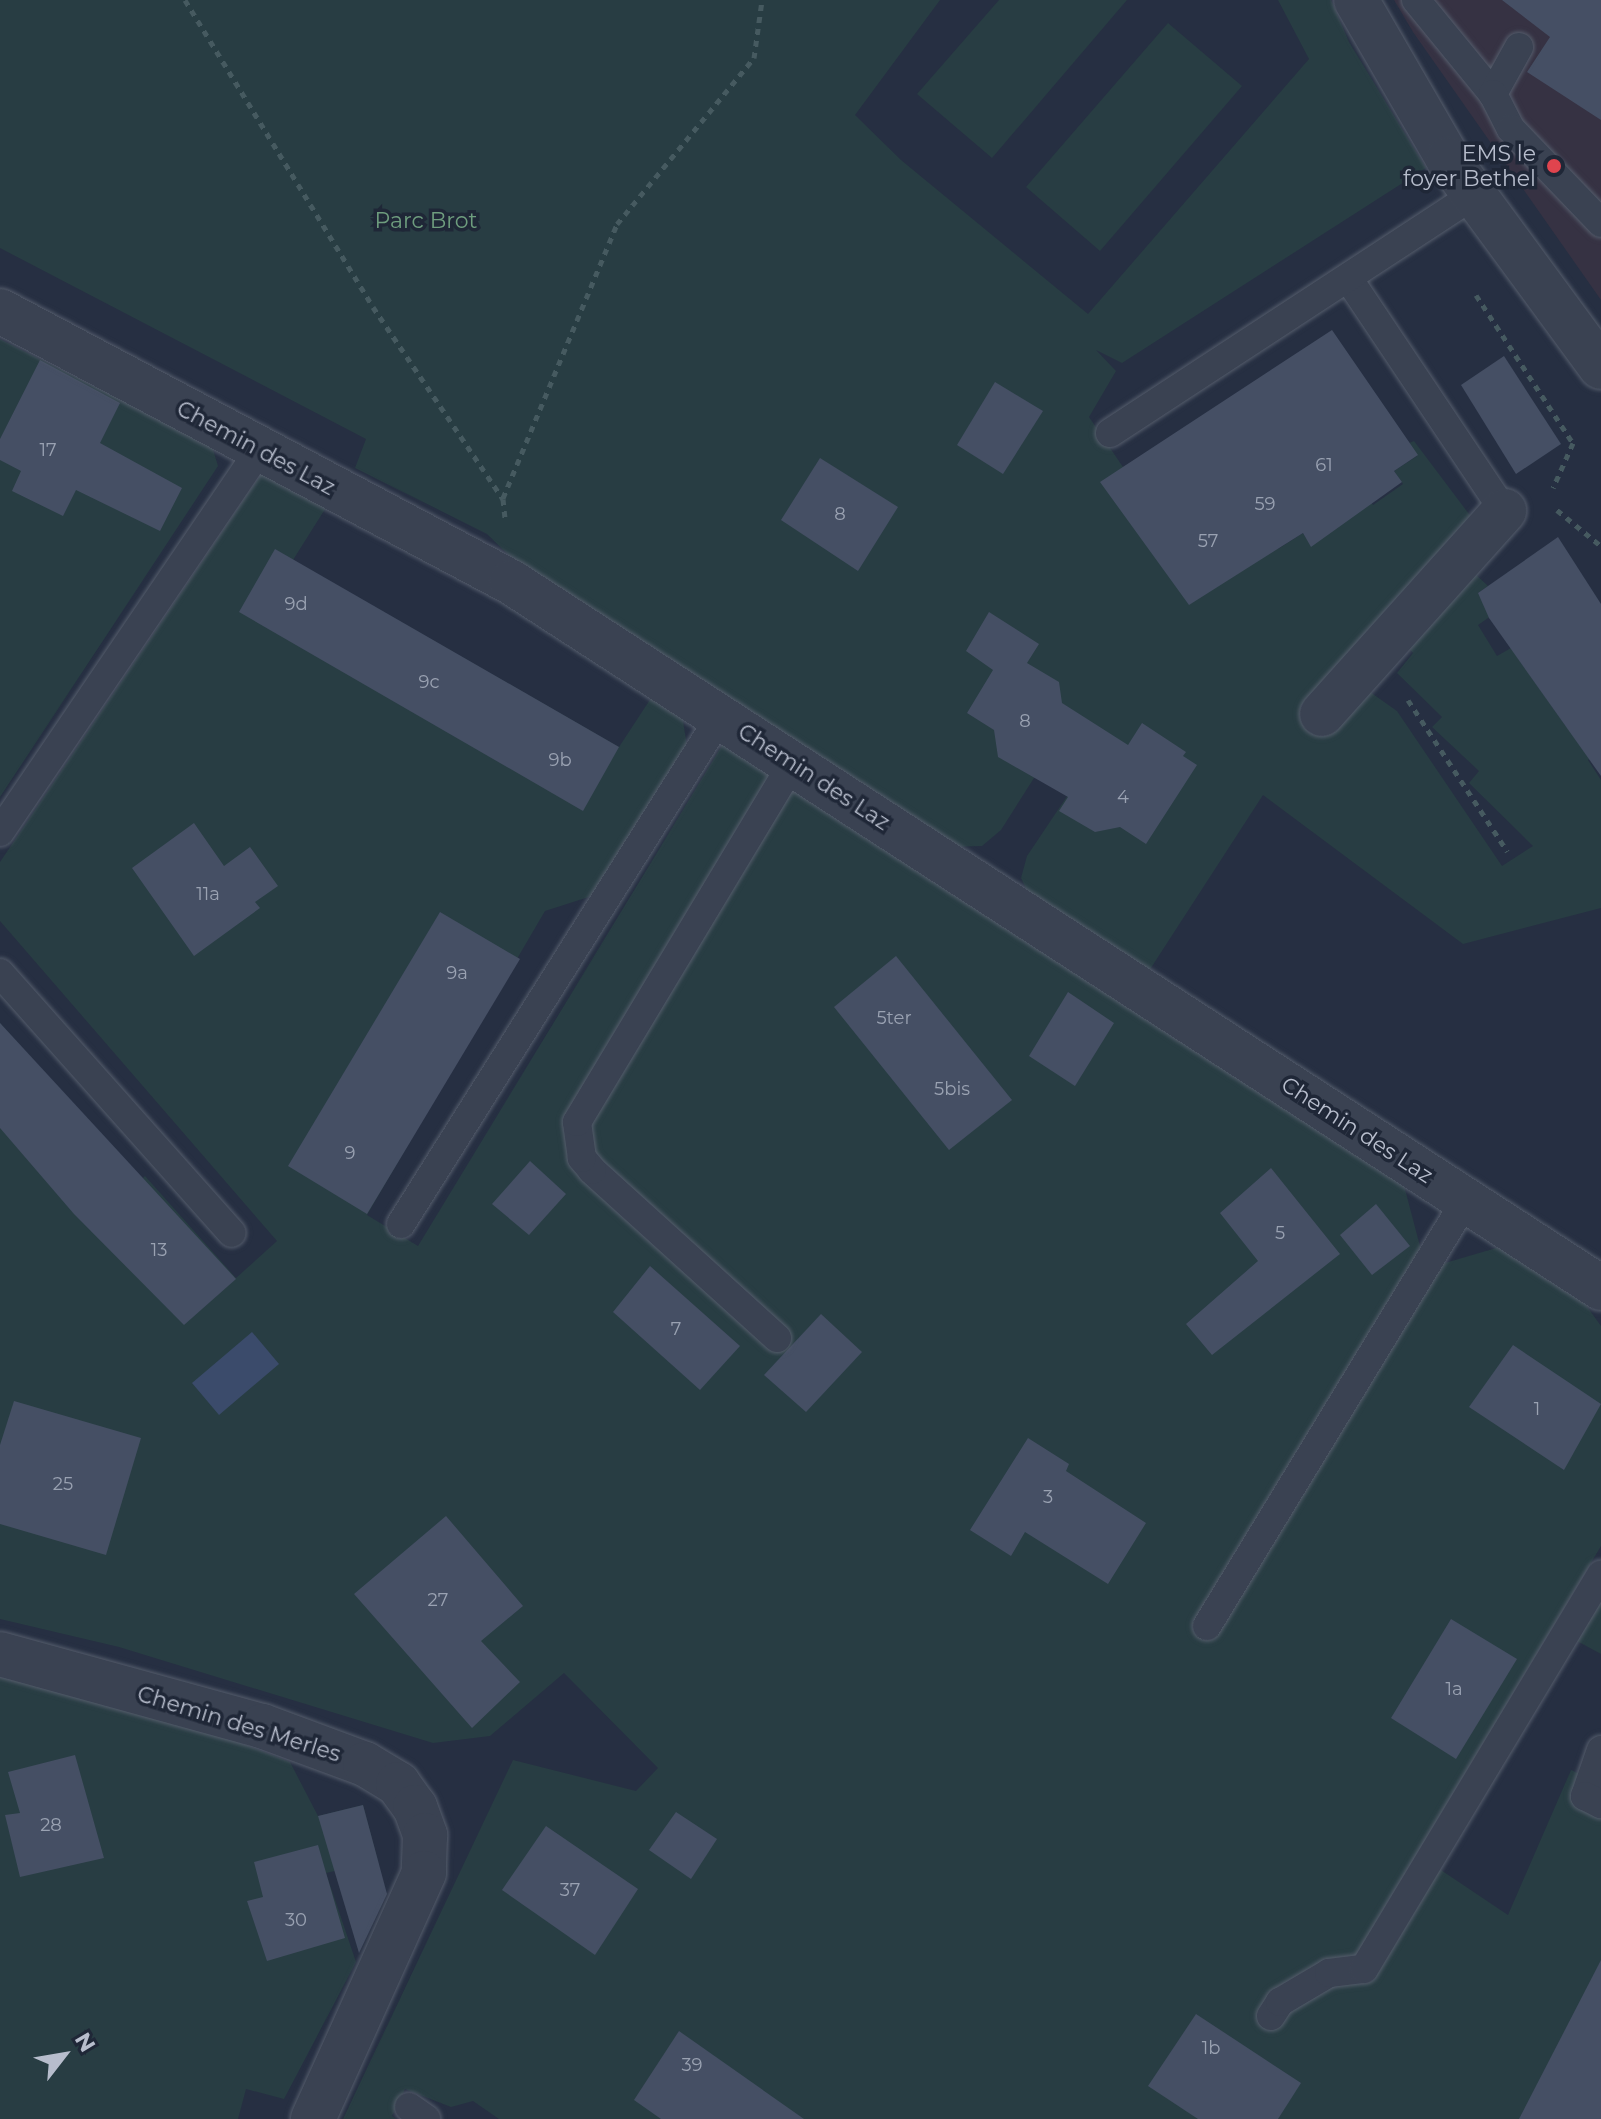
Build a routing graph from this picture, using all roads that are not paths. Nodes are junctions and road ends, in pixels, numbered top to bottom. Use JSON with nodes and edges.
{"nodes":[{"id":1,"x":1356,"y":0,"type":"edge"},
{"id":2,"x":1416,"y":0,"type":"edge"},
{"id":3,"x":1519,"y":47,"type":"dead end"},
{"id":4,"x":1493,"y":94,"type":"junction"},
{"id":5,"x":1475,"y":194,"type":"junction"},
{"id":6,"x":1601,"y":223,"type":"edge"},
{"id":7,"x":1348,"y":278,"type":"junction"},
{"id":8,"x":0,"y":311,"type":"edge"},
{"id":9,"x":1601,"y":367,"type":"edge"},
{"id":10,"x":1110,"y":433,"type":"dead end"},
{"id":11,"x":260,"y":449,"type":"junction"},
{"id":12,"x":1504,"y":511,"type":"joint"},
{"id":13,"x":1322,"y":714,"type":"dead end"},
{"id":14,"x":720,"y":717,"type":"junction"},
{"id":15,"x":792,"y":764,"type":"junction"},
{"id":16,"x":0,"y":832,"type":"edge"},
{"id":17,"x":0,"y":973,"type":"edge"},
{"id":18,"x":1466,"y":1200,"type":"junction"},
{"id":19,"x":401,"y":1224,"type":"dead end"},
{"id":20,"x":232,"y":1233,"type":"dead end"},
{"id":21,"x":1601,"y":1288,"type":"edge"},
{"id":22,"x":777,"y":1338,"type":"dead end"},
{"id":23,"x":1601,"y":1575,"type":"edge"},
{"id":24,"x":1207,"y":1626,"type":"dead end"},
{"id":25,"x":0,"y":1654,"type":"edge"},
{"id":26,"x":1601,"y":1751,"type":"edge"},
{"id":27,"x":1601,"y":1804,"type":"edge"},
{"id":28,"x":1271,"y":2016,"type":"dead end"},
{"id":29,"x":313,"y":2119,"type":"edge"}],
"edges":[{"from":1,"to":5,"type":"street"},
{"from":2,"to":4,"type":"lane"},
{"from":3,"to":4,"type":"lane"},
{"from":4,"to":6,"type":"lane"},
{"from":5,"to":7,"type":"lane"},
{"from":5,"to":9,"type":"street"},
{"from":7,"to":10,"type":"lane"},
{"from":7,"to":12,"type":"lane"},
{"from":8,"to":11,"type":"street","name":"Chemin des Laz"},
{"from":11,"to":14,"type":"street","name":"Chemin des Laz"},
{"from":11,"to":16,"type":"lane"},
{"from":12,"to":13,"type":"street"},
{"from":14,"to":15,"type":"street","name":"Chemin des Laz"},
{"from":14,"to":19,"type":"lane"},
{"from":15,"to":18,"type":"street","name":"Chemin des Laz"},
{"from":15,"to":22,"type":"lane"},
{"from":17,"to":20,"type":"lane"},
{"from":18,"to":21,"type":"street","name":"Chemin des Laz"},
{"from":18,"to":24,"type":"lane"},
{"from":23,"to":28,"type":"lane"},
{"from":25,"to":29,"type":"street","name":"Chemin des Merles"},
{"from":26,"to":27,"type":"lane"}]}
